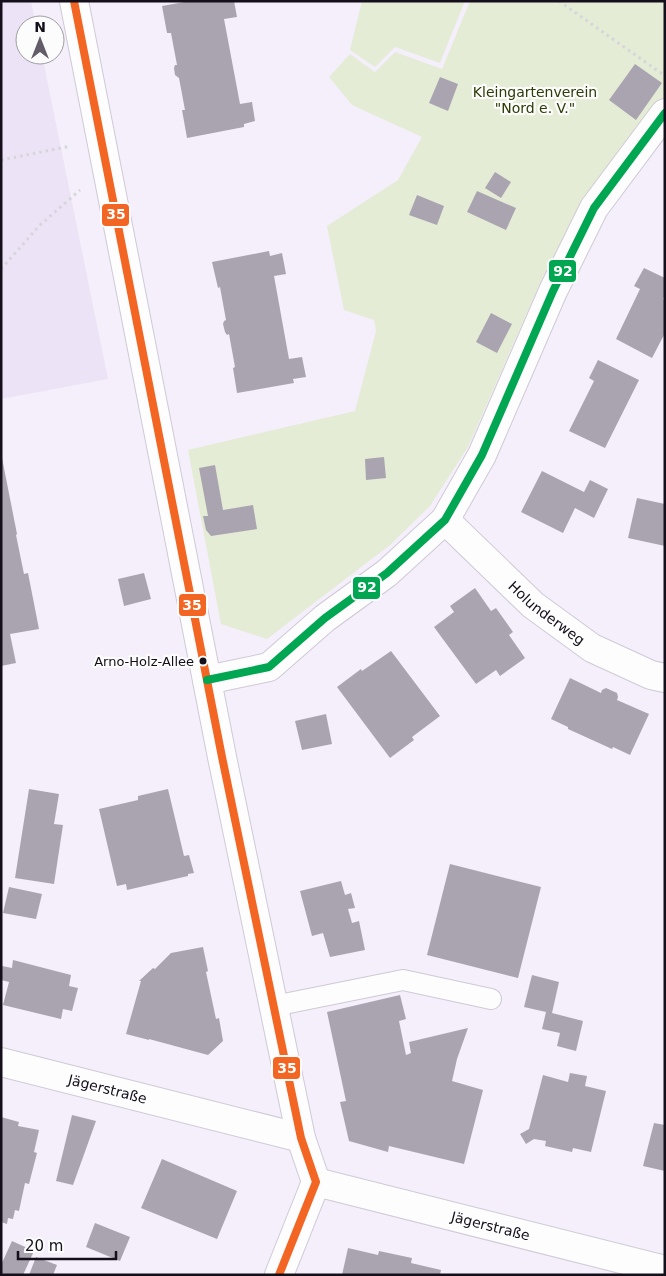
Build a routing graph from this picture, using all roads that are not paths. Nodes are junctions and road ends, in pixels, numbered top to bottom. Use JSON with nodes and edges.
{"nodes":[{"id":1,"x":74,"y":1,"type":"edge"},
{"id":2,"x":665,"y":113,"type":"edge"},
{"id":3,"x":445,"y":520,"type":"junction"},
{"id":4,"x":665,"y":678,"type":"edge"},
{"id":5,"x":207,"y":680,"type":"junction"},
{"id":6,"x":491,"y":999,"type":"dead end"},
{"id":7,"x":274,"y":1006,"type":"junction"},
{"id":8,"x":1,"y":1062,"type":"edge"},
{"id":9,"x":301,"y":1138,"type":"junction"},
{"id":10,"x":316,"y":1182,"type":"junction"},
{"id":11,"x":665,"y":1270,"type":"edge"},
{"id":12,"x":279,"y":1275,"type":"edge"}],
"edges":[{"from":1,"to":5,"type":"street"},
{"from":2,"to":3,"type":"street"},
{"from":3,"to":4,"type":"street","name":"Holunderweg"},
{"from":3,"to":5,"type":"street"},
{"from":5,"to":7,"type":"street"},
{"from":6,"to":7,"type":"lane"},
{"from":7,"to":9,"type":"street"},
{"from":8,"to":9,"type":"street","name":"Jägerstraße"},
{"from":9,"to":10,"type":"street"},
{"from":10,"to":11,"type":"street","name":"Jägerstraße"},
{"from":10,"to":12,"type":"street"}]}
